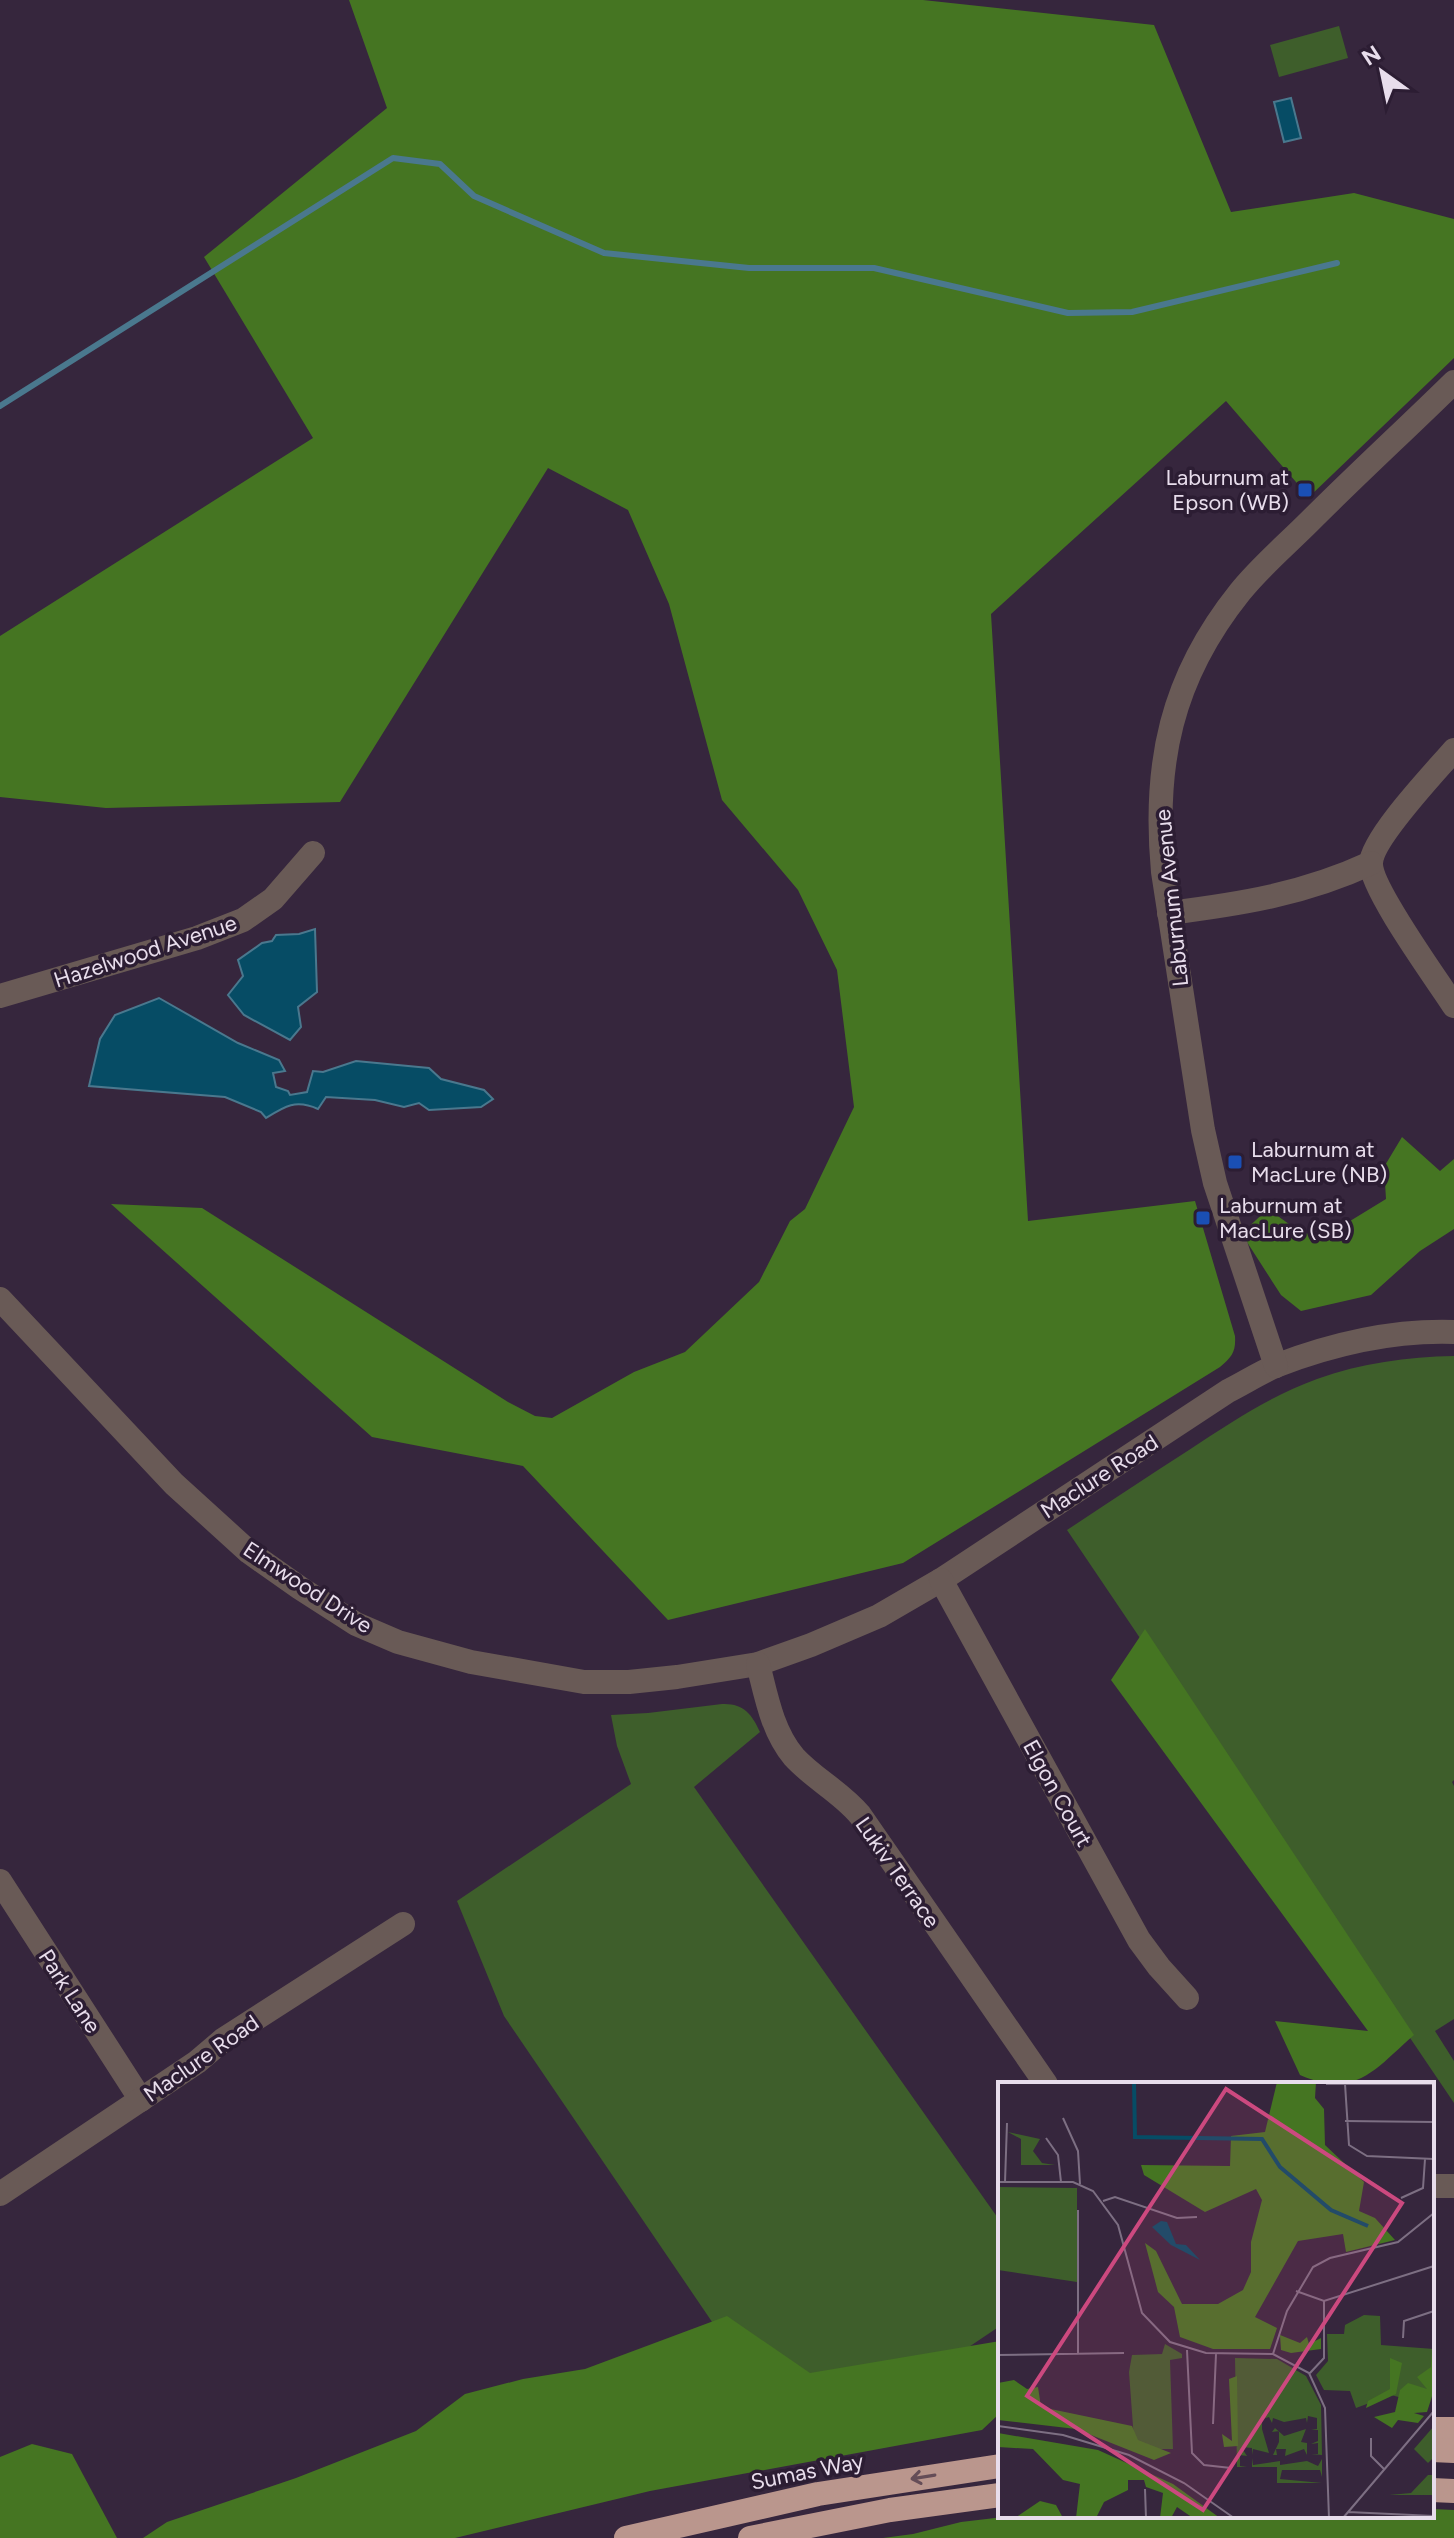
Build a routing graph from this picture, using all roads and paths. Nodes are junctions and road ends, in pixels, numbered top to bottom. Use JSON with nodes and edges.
{"nodes":[{"id":1,"x":1454,"y":382,"type":"edge"},
{"id":2,"x":1454,"y":750,"type":"edge"},
{"id":3,"x":313,"y":853,"type":"dead end"},
{"id":4,"x":1371,"y":863,"type":"junction"},
{"id":5,"x":1169,"y":913,"type":"junction"},
{"id":6,"x":0,"y":996,"type":"edge"},
{"id":7,"x":1454,"y":1006,"type":"edge"},
{"id":8,"x":0,"y":1299,"type":"edge"},
{"id":9,"x":1454,"y":1332,"type":"edge"},
{"id":10,"x":1276,"y":1366,"type":"junction"},
{"id":11,"x":941,"y":1580,"type":"junction"},
{"id":12,"x":758,"y":1664,"type":"junction"},
{"id":13,"x":0,"y":1881,"type":"edge"},
{"id":14,"x":403,"y":1924,"type":"dead end"},
{"id":15,"x":1187,"y":1998,"type":"dead end"},
{"id":16,"x":1045,"y":2082,"type":"edge"},
{"id":17,"x":141,"y":2100,"type":"junction"},
{"id":18,"x":0,"y":2194,"type":"edge"},
{"id":19,"x":1434,"y":2450,"type":"edge"},
{"id":20,"x":1454,"y":2451,"type":"edge"},
{"id":21,"x":998,"y":2466,"type":"edge"},
{"id":22,"x":1434,"y":2477,"type":"edge"},
{"id":23,"x":1454,"y":2478,"type":"edge"},
{"id":24,"x":1434,"y":2490,"type":"edge"},
{"id":25,"x":1454,"y":2491,"type":"edge"},
{"id":26,"x":998,"y":2495,"type":"edge"},
{"id":27,"x":626,"y":2538,"type":"edge"},
{"id":28,"x":750,"y":2538,"type":"edge"}],
"edges":[{"from":1,"to":5,"type":"street","name":"Laburnum Avenue"},
{"from":2,"to":4,"type":"street"},
{"from":3,"to":6,"type":"street","name":"Hazelwood Avenue"},
{"from":4,"to":5,"type":"street"},
{"from":4,"to":7,"type":"street"},
{"from":5,"to":10,"type":"street","name":"Laburnum Avenue"},
{"from":8,"to":12,"type":"street","name":"Elmwood Drive"},
{"from":9,"to":10,"type":"street","name":"Maclure Road"},
{"from":10,"to":11,"type":"street","name":"Maclure Road"},
{"from":11,"to":12,"type":"street","name":"Maclure Road"},
{"from":11,"to":15,"type":"street","name":"Elgon Court"},
{"from":12,"to":16,"type":"street","name":"Lukiv Terrace"},
{"from":13,"to":17,"type":"street","name":"Park Lane"},
{"from":14,"to":17,"type":"street","name":"Maclure Road"},
{"from":17,"to":18,"type":"street","name":"Maclure Road"},
{"from":19,"to":20,"type":"highway"},
{"from":21,"to":27,"type":"highway","name":"Sumas Way","one_way":true},
{"from":22,"to":23,"type":"highway"},
{"from":24,"to":25,"type":"highway"},
{"from":26,"to":28,"type":"highway"}]}
